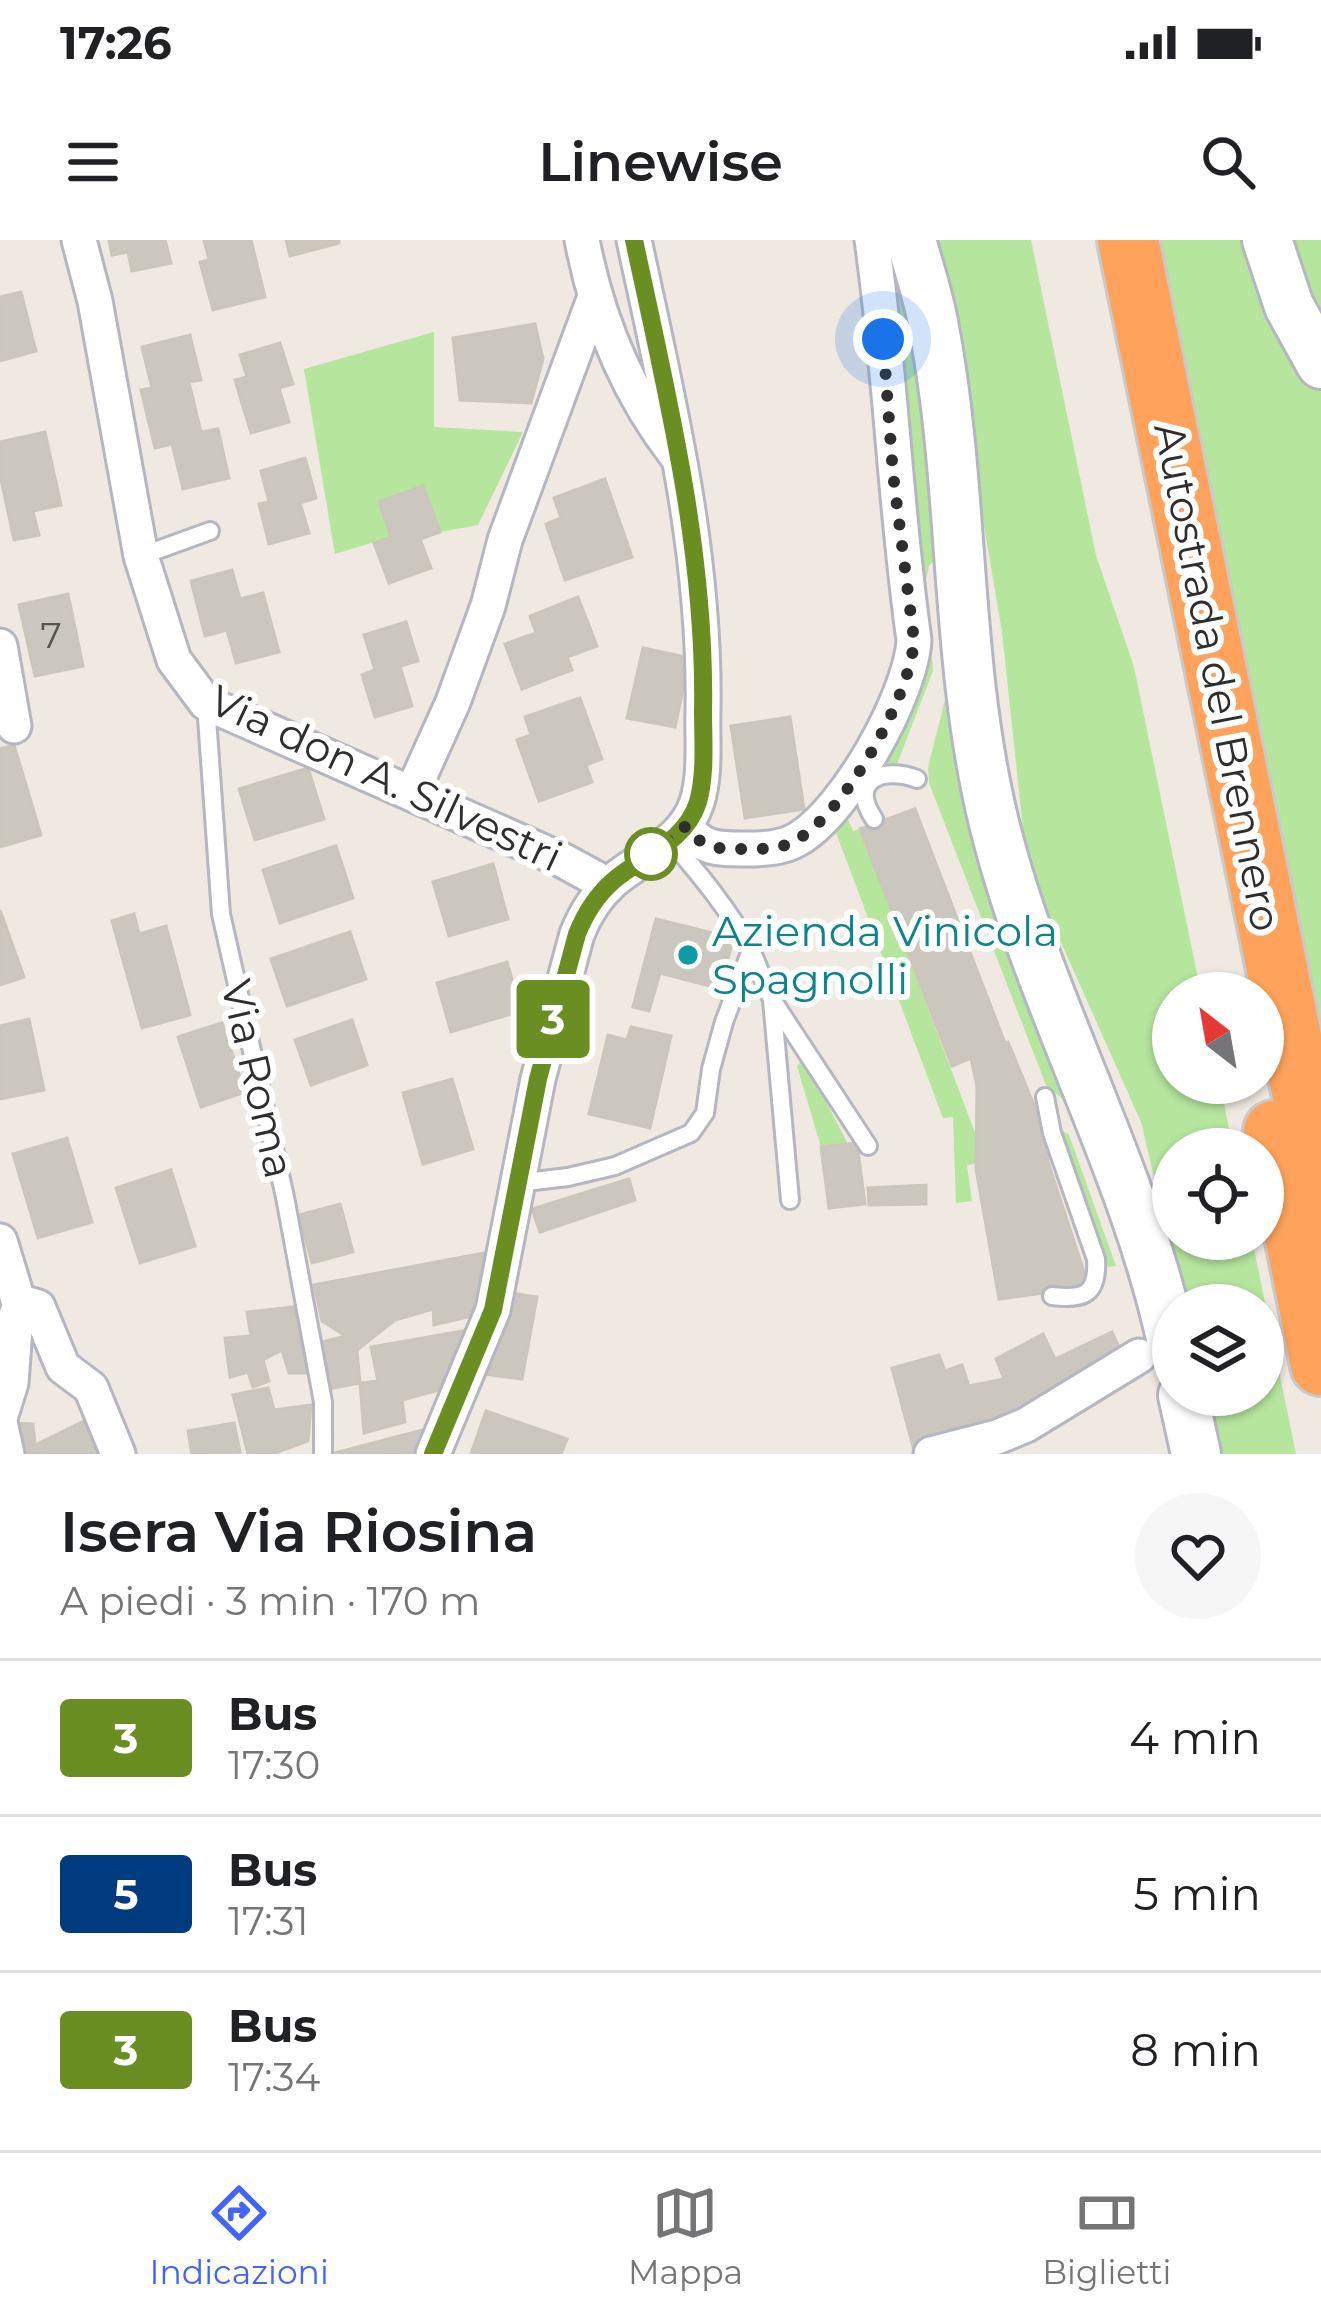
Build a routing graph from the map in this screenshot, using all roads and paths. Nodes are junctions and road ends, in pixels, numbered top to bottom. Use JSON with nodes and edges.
{"nodes":[{"id":1,"x":79,"y":240,"type":"edge"},
{"id":2,"x":582,"y":240,"type":"edge"},
{"id":3,"x":634,"y":240,"type":"edge"},
{"id":4,"x":872,"y":240,"type":"edge"},
{"id":5,"x":911,"y":240,"type":"edge"},
{"id":6,"x":1092,"y":240,"type":"edge"},
{"id":7,"x":1128,"y":240,"type":"edge"},
{"id":8,"x":1268,"y":240,"type":"edge"},
{"id":9,"x":593,"y":302,"type":"junction"},
{"id":10,"x":1321,"y":364,"type":"edge"},
{"id":11,"x":681,"y":462,"type":"junction"},
{"id":12,"x":209,"y":531,"type":"dead end"},
{"id":13,"x":141,"y":556,"type":"junction"},
{"id":14,"x":0,"y":646,"type":"edge"},
{"id":15,"x":206,"y":703,"type":"junction"},
{"id":16,"x":14,"y":726,"type":"dead end"},
{"id":17,"x":917,"y":779,"type":"dead end"},
{"id":18,"x":412,"y":793,"type":"junction"},
{"id":19,"x":874,"y":818,"type":"dead end"},
{"id":20,"x":679,"y":834,"type":"junction"},
{"id":21,"x":608,"y":885,"type":"junction"},
{"id":22,"x":751,"y":950,"type":"junction"},
{"id":23,"x":1242,"y":972,"type":"edge"},
{"id":24,"x":772,"y":1000,"type":"junction"},
{"id":25,"x":1045,"y":1096,"type":"dead end"},
{"id":26,"x":1268,"y":1104,"type":"edge"},
{"id":27,"x":868,"y":1147,"type":"dead end"},
{"id":28,"x":518,"y":1175,"type":"junction"},
{"id":29,"x":1321,"y":1184,"type":"edge"},
{"id":30,"x":790,"y":1201,"type":"dead end"},
{"id":31,"x":0,"y":1240,"type":"edge"},
{"id":32,"x":1052,"y":1296,"type":"dead end"},
{"id":33,"x":21,"y":1310,"type":"junction"},
{"id":34,"x":1152,"y":1326,"type":"edge"},
{"id":35,"x":1152,"y":1354,"type":"edge"},
{"id":36,"x":1321,"y":1365,"type":"edge"},
{"id":37,"x":1188,"y":1416,"type":"edge"},
{"id":38,"x":0,"y":1420,"type":"edge"},
{"id":39,"x":7,"y":1454,"type":"edge"},
{"id":40,"x":118,"y":1454,"type":"edge"},
{"id":41,"x":323,"y":1454,"type":"edge"},
{"id":42,"x":433,"y":1454,"type":"edge"},
{"id":43,"x":931,"y":1454,"type":"edge"},
{"id":44,"x":1196,"y":1454,"type":"edge"}],
"edges":[{"from":1,"to":13,"type":"street","name":"Via don A. Silvestri"},
{"from":2,"to":9,"type":"street"},
{"from":3,"to":11,"type":"street"},
{"from":4,"to":20,"type":"street"},
{"from":5,"to":34,"type":"main road"},
{"from":6,"to":23,"type":"highway","name":"Autostrada del Brennero"},
{"from":7,"to":29,"type":"highway","name":"Autostrada del Brennero"},
{"from":8,"to":10,"type":"main road"},
{"from":9,"to":11,"type":"street"},
{"from":9,"to":18,"type":"street"},
{"from":11,"to":20,"type":"street"},
{"from":12,"to":13,"type":"lane"},
{"from":13,"to":15,"type":"street","name":"Via don A. Silvestri"},
{"from":14,"to":16,"type":"street"},
{"from":15,"to":18,"type":"street","name":"Via don A. Silvestri"},
{"from":15,"to":41,"type":"lane","name":"Via Roma"},
{"from":17,"to":19,"type":"lane"},
{"from":18,"to":21,"type":"street","name":"Via don A. Silvestri"},
{"from":20,"to":21,"type":"street"},
{"from":20,"to":22,"type":"lane"},
{"from":21,"to":28,"type":"street"},
{"from":22,"to":24,"type":"lane"},
{"from":22,"to":28,"type":"lane"},
{"from":24,"to":27,"type":"lane"},
{"from":24,"to":30,"type":"lane"},
{"from":25,"to":32,"type":"lane"},
{"from":26,"to":36,"type":"highway"},
{"from":28,"to":42,"type":"street"},
{"from":31,"to":33,"type":"street"},
{"from":33,"to":38,"type":"street"},
{"from":33,"to":40,"type":"street"},
{"from":35,"to":43,"type":"street"},
{"from":37,"to":44,"type":"main road"},
{"from":38,"to":39,"type":"street"}]}
